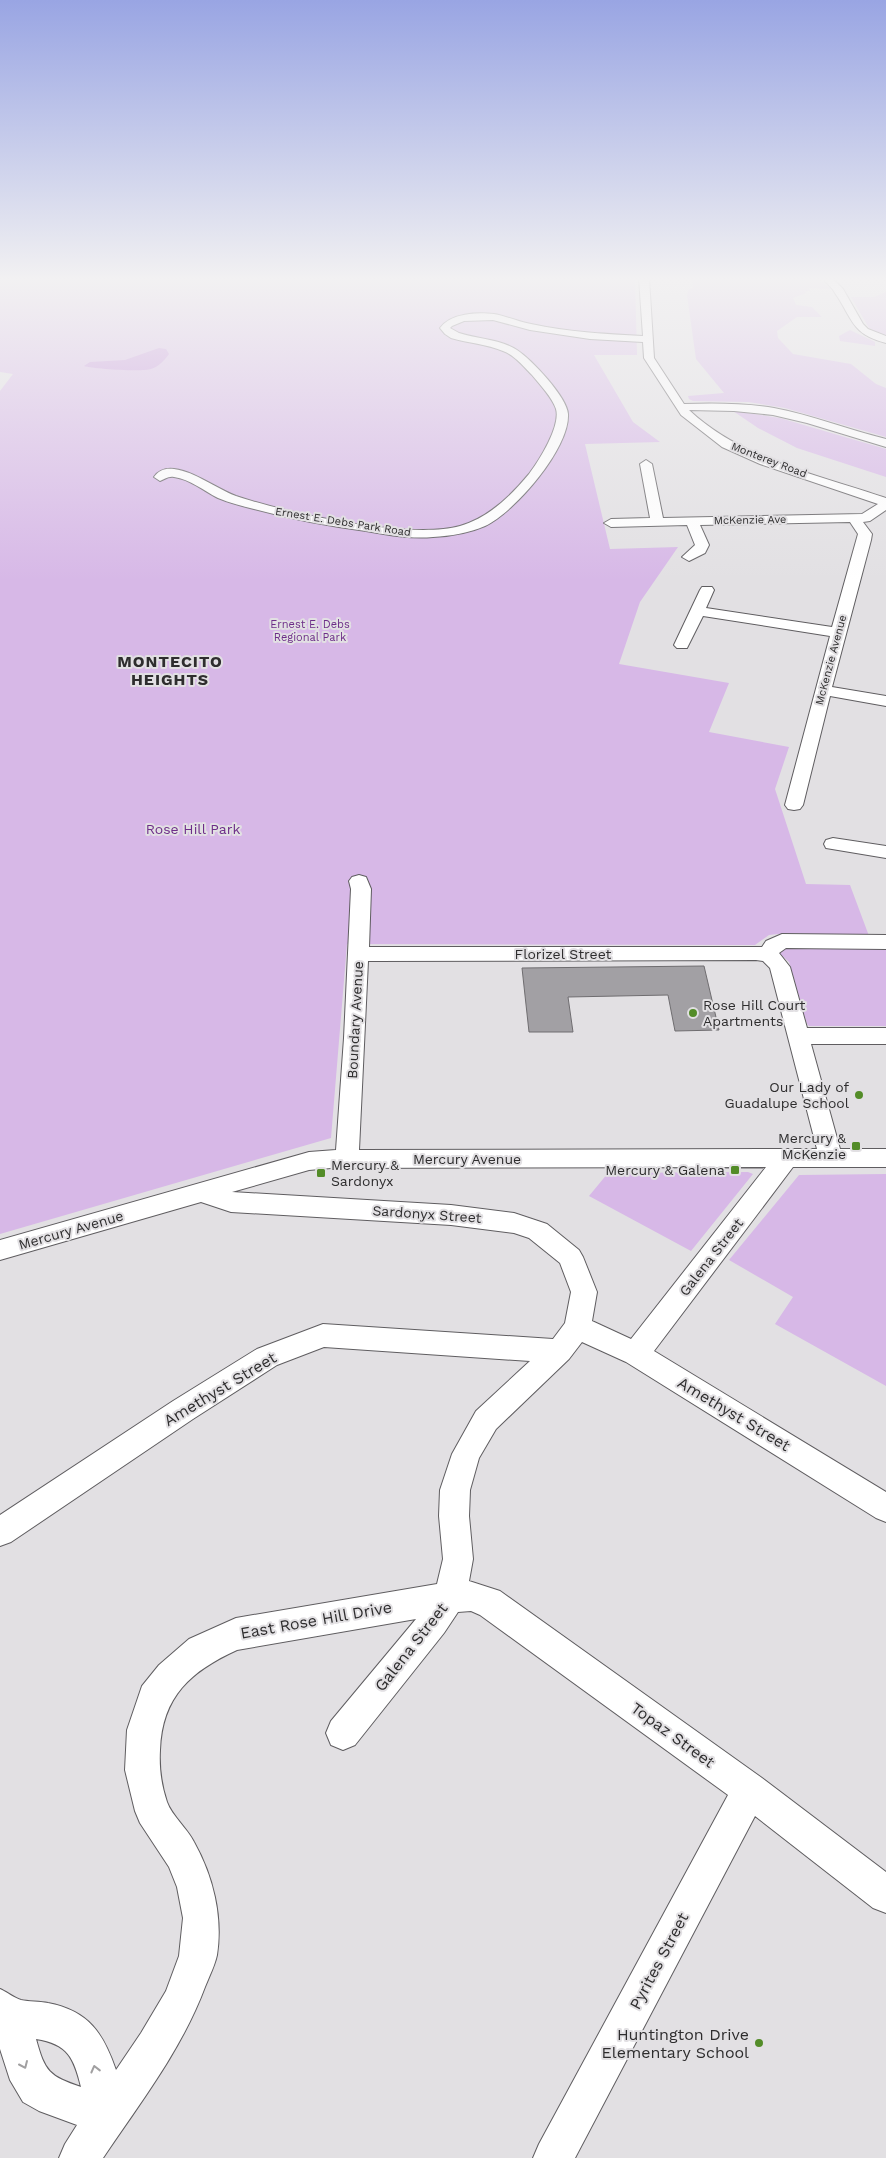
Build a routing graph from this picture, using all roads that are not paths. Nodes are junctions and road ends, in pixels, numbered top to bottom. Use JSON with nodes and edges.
{"nodes":[{"id":1,"x":538,"y":379,"type":"edge"},
{"id":2,"x":663,"y":379,"type":"edge"},
{"id":3,"x":682,"y":407,"type":"junction"},
{"id":4,"x":886,"y":443,"type":"edge"},
{"id":5,"x":646,"y":464,"type":"dead end"},
{"id":6,"x":160,"y":477,"type":"dead end"},
{"id":7,"x":886,"y":503,"type":"edge"},
{"id":8,"x":854,"y":518,"type":"junction"},
{"id":9,"x":657,"y":522,"type":"junction"},
{"id":10,"x":692,"y":522,"type":"junction"},
{"id":11,"x":610,"y":524,"type":"dead end"},
{"id":12,"x":689,"y":557,"type":"dead end"},
{"id":13,"x":707,"y":590,"type":"dead end"},
{"id":14,"x":698,"y":611,"type":"junction"},
{"id":15,"x":839,"y":633,"type":"junction"},
{"id":16,"x":682,"y":645,"type":"dead end"},
{"id":17,"x":823,"y":690,"type":"junction"},
{"id":18,"x":886,"y":701,"type":"edge"},
{"id":19,"x":794,"y":805,"type":"dead end"},
{"id":20,"x":833,"y":844,"type":"dead end"},
{"id":21,"x":886,"y":852,"type":"edge"},
{"id":22,"x":359,"y":882,"type":"dead end"},
{"id":23,"x":886,"y":942,"type":"edge"},
{"id":24,"x":358,"y":954,"type":"junction"},
{"id":25,"x":768,"y":954,"type":"junction"},
{"id":26,"x":797,"y":1036,"type":"junction"},
{"id":27,"x":886,"y":1036,"type":"edge"},
{"id":28,"x":787,"y":1158,"type":"junction"},
{"id":29,"x":886,"y":1158,"type":"edge"},
{"id":30,"x":347,"y":1159,"type":"junction"},
{"id":31,"x":831,"y":1159,"type":"junction"},
{"id":32,"x":202,"y":1192,"type":"junction"},
{"id":33,"x":0,"y":1250,"type":"edge"},
{"id":34,"x":578,"y":1328,"type":"junction"},
{"id":35,"x":559,"y":1351,"type":"junction"},
{"id":36,"x":636,"y":1354,"type":"junction"},
{"id":37,"x":886,"y":1508,"type":"edge"},
{"id":38,"x":0,"y":1532,"type":"edge"},
{"id":39,"x":450,"y":1597,"type":"junction"},
{"id":40,"x":343,"y":1733,"type":"dead end"},
{"id":41,"x":750,"y":1790,"type":"junction"},
{"id":42,"x":886,"y":1895,"type":"edge"},
{"id":43,"x":5,"y":2013,"type":"edge"},
{"id":44,"x":108,"y":2116,"type":"junction"},
{"id":45,"x":79,"y":2158,"type":"edge"},
{"id":46,"x":553,"y":2158,"type":"edge"}],
"edges":[{"from":1,"to":6,"type":"street","name":"Ernest E. Debs Park Road"},
{"from":2,"to":3,"type":"street","name":"Monterey Road"},
{"from":3,"to":4,"type":"street"},
{"from":3,"to":7,"type":"street","name":"Monterey Road"},
{"from":5,"to":9,"type":"street"},
{"from":7,"to":8,"type":"street","name":"McKenzie Ave"},
{"from":8,"to":10,"type":"street","name":"McKenzie Ave"},
{"from":8,"to":15,"type":"street","name":"McKenzie Avenue"},
{"from":9,"to":10,"type":"street","name":"McKenzie Ave"},
{"from":9,"to":11,"type":"street","name":"McKenzie Ave"},
{"from":10,"to":12,"type":"street"},
{"from":13,"to":14,"type":"street"},
{"from":14,"to":15,"type":"street"},
{"from":14,"to":16,"type":"street"},
{"from":15,"to":17,"type":"street","name":"McKenzie Avenue"},
{"from":17,"to":18,"type":"street"},
{"from":17,"to":19,"type":"street","name":"McKenzie Avenue"},
{"from":20,"to":21,"type":"street"},
{"from":22,"to":24,"type":"street","name":"Boundary Avenue"},
{"from":23,"to":25,"type":"street"},
{"from":24,"to":25,"type":"street","name":"Florizel Street"},
{"from":24,"to":30,"type":"street","name":"Boundary Avenue"},
{"from":25,"to":26,"type":"street"},
{"from":26,"to":27,"type":"street"},
{"from":26,"to":31,"type":"street"},
{"from":28,"to":30,"type":"street","name":"Mercury Avenue"},
{"from":28,"to":31,"type":"street","name":"Mercury Avenue"},
{"from":28,"to":36,"type":"street","name":"Galena Street"},
{"from":29,"to":31,"type":"street","name":"Mercury Avenue"},
{"from":30,"to":32,"type":"street","name":"Mercury Avenue"},
{"from":32,"to":33,"type":"street","name":"Mercury Avenue"},
{"from":32,"to":34,"type":"street","name":"Sardonyx Street"},
{"from":34,"to":35,"type":"street","name":"Galena Street"},
{"from":34,"to":36,"type":"street","name":"Amethyst Street"},
{"from":35,"to":38,"type":"street","name":"Amethyst Street"},
{"from":35,"to":39,"type":"street","name":"Galena Street"},
{"from":36,"to":37,"type":"street","name":"Amethyst Street"},
{"from":39,"to":40,"type":"street","name":"Galena Street"},
{"from":39,"to":41,"type":"street","name":"Topaz Street"},
{"from":39,"to":44,"type":"street","name":"East Rose Hill Drive"},
{"from":41,"to":42,"type":"street","name":"Topaz Street"},
{"from":41,"to":46,"type":"street","name":"Pyrites Street"},
{"from":43,"to":44,"type":"street","one_way":true},
{"from":44,"to":43,"type":"street","one_way":true},
{"from":44,"to":45,"type":"street","name":"East Rose Hill Drive"}]}
